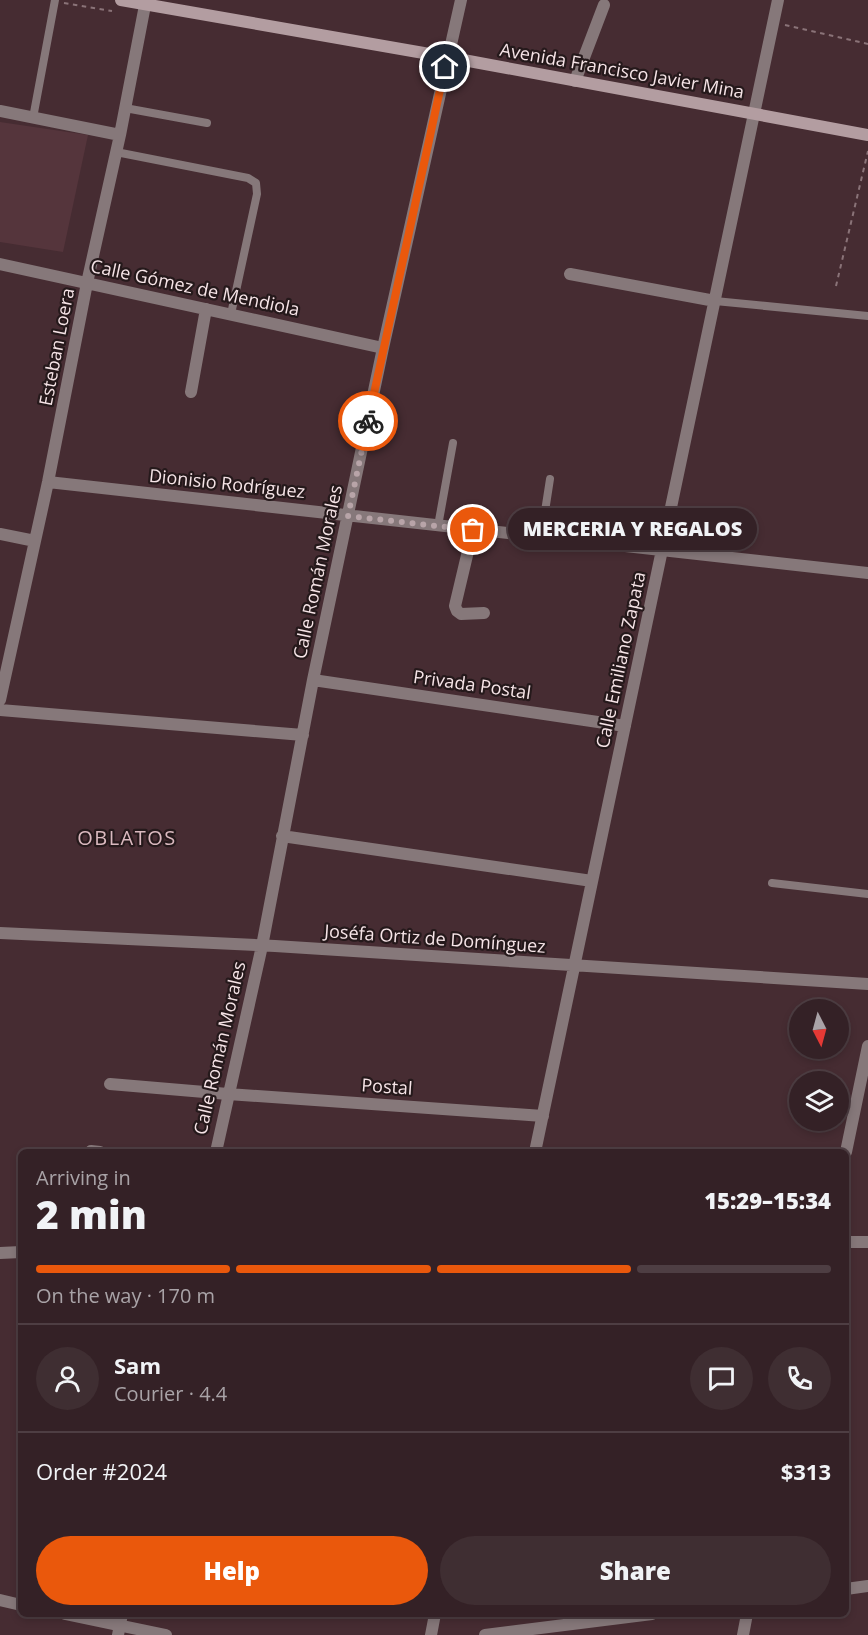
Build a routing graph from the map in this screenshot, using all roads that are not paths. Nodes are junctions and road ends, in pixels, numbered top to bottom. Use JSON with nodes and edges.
{"nodes":[{"id":1,"x":55,"y":0,"type":"edge"},
{"id":2,"x":121,"y":0,"type":"edge"},
{"id":3,"x":461,"y":0,"type":"edge"},
{"id":4,"x":776,"y":0,"type":"edge"},
{"id":5,"x":146,"y":2,"type":"edge"},
{"id":6,"x":604,"y":5,"type":"dead end"},
{"id":7,"x":448,"y":57,"type":"junction"},
{"id":8,"x":576,"y":81,"type":"junction"},
{"id":9,"x":125,"y":108,"type":"junction"},
{"id":10,"x":0,"y":111,"type":"edge"},
{"id":11,"x":755,"y":114,"type":"junction"},
{"id":12,"x":33,"y":118,"type":"junction"},
{"id":13,"x":207,"y":123,"type":"dead end"},
{"id":14,"x":120,"y":135,"type":"junction"},
{"id":15,"x":868,"y":135,"type":"edge"},
{"id":16,"x":116,"y":152,"type":"junction"},
{"id":17,"x":0,"y":264,"type":"edge"},
{"id":18,"x":570,"y":274,"type":"dead end"},
{"id":19,"x":87,"y":283,"type":"junction"},
{"id":20,"x":715,"y":301,"type":"junction"},
{"id":21,"x":206,"y":309,"type":"junction"},
{"id":22,"x":231,"y":314,"type":"junction"},
{"id":23,"x":868,"y":316,"type":"edge"},
{"id":24,"x":383,"y":348,"type":"junction"},
{"id":25,"x":191,"y":392,"type":"dead end"},
{"id":26,"x":453,"y":443,"type":"dead end"},
{"id":27,"x":550,"y":479,"type":"dead end"},
{"id":28,"x":48,"y":482,"type":"junction"},
{"id":29,"x":348,"y":516,"type":"junction"},
{"id":30,"x":438,"y":526,"type":"junction"},
{"id":31,"x":473,"y":530,"type":"junction"},
{"id":32,"x":0,"y":534,"type":"edge"},
{"id":33,"x":541,"y":537,"type":"junction"},
{"id":34,"x":35,"y":541,"type":"junction"},
{"id":35,"x":662,"y":551,"type":"junction"},
{"id":36,"x":868,"y":573,"type":"edge"},
{"id":37,"x":484,"y":613,"type":"dead end"},
{"id":38,"x":313,"y":680,"type":"junction"},
{"id":39,"x":0,"y":700,"type":"edge"},
{"id":40,"x":0,"y":710,"type":"edge"},
{"id":41,"x":626,"y":726,"type":"junction"},
{"id":42,"x":303,"y":735,"type":"junction"},
{"id":43,"x":282,"y":836,"type":"junction"},
{"id":44,"x":592,"y":881,"type":"junction"},
{"id":45,"x":772,"y":883,"type":"dead end"},
{"id":46,"x":868,"y":894,"type":"edge"},
{"id":47,"x":0,"y":933,"type":"edge"},
{"id":48,"x":262,"y":946,"type":"junction"},
{"id":49,"x":574,"y":966,"type":"junction"},
{"id":50,"x":868,"y":984,"type":"edge"},
{"id":51,"x":868,"y":1046,"type":"edge"},
{"id":52,"x":110,"y":1084,"type":"dead end"},
{"id":53,"x":228,"y":1094,"type":"junction"},
{"id":54,"x":543,"y":1116,"type":"junction"},
{"id":55,"x":217,"y":1149,"type":"edge"},
{"id":56,"x":536,"y":1149,"type":"edge"},
{"id":57,"x":847,"y":1149,"type":"edge"},
{"id":58,"x":849,"y":1242,"type":"edge"},
{"id":59,"x":868,"y":1242,"type":"edge"},
{"id":60,"x":18,"y":1252,"type":"edge"},
{"id":61,"x":0,"y":1253,"type":"edge"},
{"id":62,"x":868,"y":1586,"type":"edge"},
{"id":63,"x":849,"y":1589,"type":"edge"},
{"id":64,"x":0,"y":1600,"type":"edge"},
{"id":65,"x":18,"y":1604,"type":"edge"},
{"id":66,"x":79,"y":1617,"type":"edge"},
{"id":67,"x":434,"y":1617,"type":"edge"},
{"id":68,"x":628,"y":1617,"type":"edge"},
{"id":69,"x":746,"y":1617,"type":"edge"},
{"id":70,"x":120,"y":1625,"type":"edge"},
{"id":71,"x":166,"y":1635,"type":"edge"},
{"id":72,"x":430,"y":1635,"type":"edge"},
{"id":73,"x":485,"y":1635,"type":"edge"},
{"id":74,"x":743,"y":1635,"type":"edge"}],
"edges":[{"from":1,"to":12,"type":"lane"},
{"from":2,"to":5,"type":"main road","name":"Avenida Francisco Javier Mina"},
{"from":3,"to":7,"type":"street","name":"Calle Román Morales"},
{"from":4,"to":11,"type":"street","name":"Calle Emiliano Zapata"},
{"from":5,"to":7,"type":"main road","name":"Avenida Francisco Javier Mina"},
{"from":5,"to":9,"type":"street","name":"Esteban Loera"},
{"from":6,"to":8,"type":"street"},
{"from":7,"to":8,"type":"main road","name":"Avenida Francisco Javier Mina"},
{"from":7,"to":24,"type":"street","name":"Calle Román Morales"},
{"from":8,"to":11,"type":"main road","name":"Avenida Francisco Javier Mina"},
{"from":9,"to":13,"type":"lane"},
{"from":9,"to":14,"type":"street","name":"Esteban Loera"},
{"from":10,"to":12,"type":"street"},
{"from":11,"to":15,"type":"main road","name":"Avenida Francisco Javier Mina"},
{"from":11,"to":20,"type":"street","name":"Calle Emiliano Zapata"},
{"from":12,"to":14,"type":"street"},
{"from":14,"to":16,"type":"street","name":"Esteban Loera"},
{"from":16,"to":19,"type":"street","name":"Esteban Loera"},
{"from":16,"to":22,"type":"lane"},
{"from":17,"to":19,"type":"street","name":"Calle Gómez de Mendiola"},
{"from":18,"to":20,"type":"street"},
{"from":19,"to":21,"type":"street","name":"Calle Gómez de Mendiola"},
{"from":19,"to":28,"type":"street","name":"Esteban Loera"},
{"from":20,"to":23,"type":"lane"},
{"from":20,"to":35,"type":"street","name":"Calle Emiliano Zapata"},
{"from":21,"to":22,"type":"street","name":"Calle Gómez de Mendiola"},
{"from":21,"to":25,"type":"street"},
{"from":22,"to":24,"type":"street","name":"Calle Gómez de Mendiola"},
{"from":24,"to":29,"type":"street","name":"Calle Román Morales"},
{"from":26,"to":30,"type":"lane"},
{"from":27,"to":33,"type":"lane"},
{"from":28,"to":29,"type":"street","name":"Dionisio Rodríguez"},
{"from":28,"to":34,"type":"street","name":"Esteban Loera"},
{"from":29,"to":30,"type":"street","name":"Dionisio Rodríguez"},
{"from":29,"to":38,"type":"street","name":"Calle Román Morales"},
{"from":30,"to":31,"type":"street","name":"Dionisio Rodríguez"},
{"from":31,"to":33,"type":"street","name":"Dionisio Rodríguez"},
{"from":31,"to":37,"type":"street"},
{"from":32,"to":34,"type":"street"},
{"from":33,"to":35,"type":"street","name":"Dionisio Rodríguez"},
{"from":34,"to":39,"type":"street","name":"Esteban Loera"},
{"from":35,"to":36,"type":"street","name":"Dionisio Rodríguez"},
{"from":35,"to":41,"type":"street","name":"Calle Emiliano Zapata"},
{"from":38,"to":41,"type":"street","name":"Privada Postal"},
{"from":38,"to":42,"type":"street","name":"Calle Román Morales"},
{"from":40,"to":42,"type":"street"},
{"from":41,"to":44,"type":"street","name":"Calle Emiliano Zapata"},
{"from":42,"to":43,"type":"street","name":"Calle Román Morales"},
{"from":43,"to":44,"type":"street"},
{"from":43,"to":48,"type":"street","name":"Calle Román Morales"},
{"from":44,"to":49,"type":"street","name":"Calle Emiliano Zapata"},
{"from":45,"to":46,"type":"lane"},
{"from":47,"to":48,"type":"street","name":"Joséfa Ortiz de Domínguez"},
{"from":48,"to":49,"type":"street","name":"Joséfa Ortiz de Domínguez"},
{"from":48,"to":53,"type":"street","name":"Calle Román Morales"},
{"from":49,"to":50,"type":"street","name":"Joséfa Ortiz de Domínguez"},
{"from":49,"to":54,"type":"street","name":"Calle Emiliano Zapata"},
{"from":51,"to":57,"type":"street"},
{"from":52,"to":53,"type":"street","name":"Postal"},
{"from":53,"to":54,"type":"street","name":"Postal"},
{"from":53,"to":55,"type":"street","name":"Calle Román Morales"},
{"from":54,"to":56,"type":"street","name":"Calle Emiliano Zapata"},
{"from":58,"to":59,"type":"street"},
{"from":60,"to":61,"type":"street"},
{"from":62,"to":63,"type":"street"},
{"from":64,"to":65,"type":"street"},
{"from":66,"to":70,"type":"street"},
{"from":67,"to":72,"type":"street"},
{"from":68,"to":73,"type":"street"},
{"from":69,"to":74,"type":"street"},
{"from":70,"to":71,"type":"street"}]}
